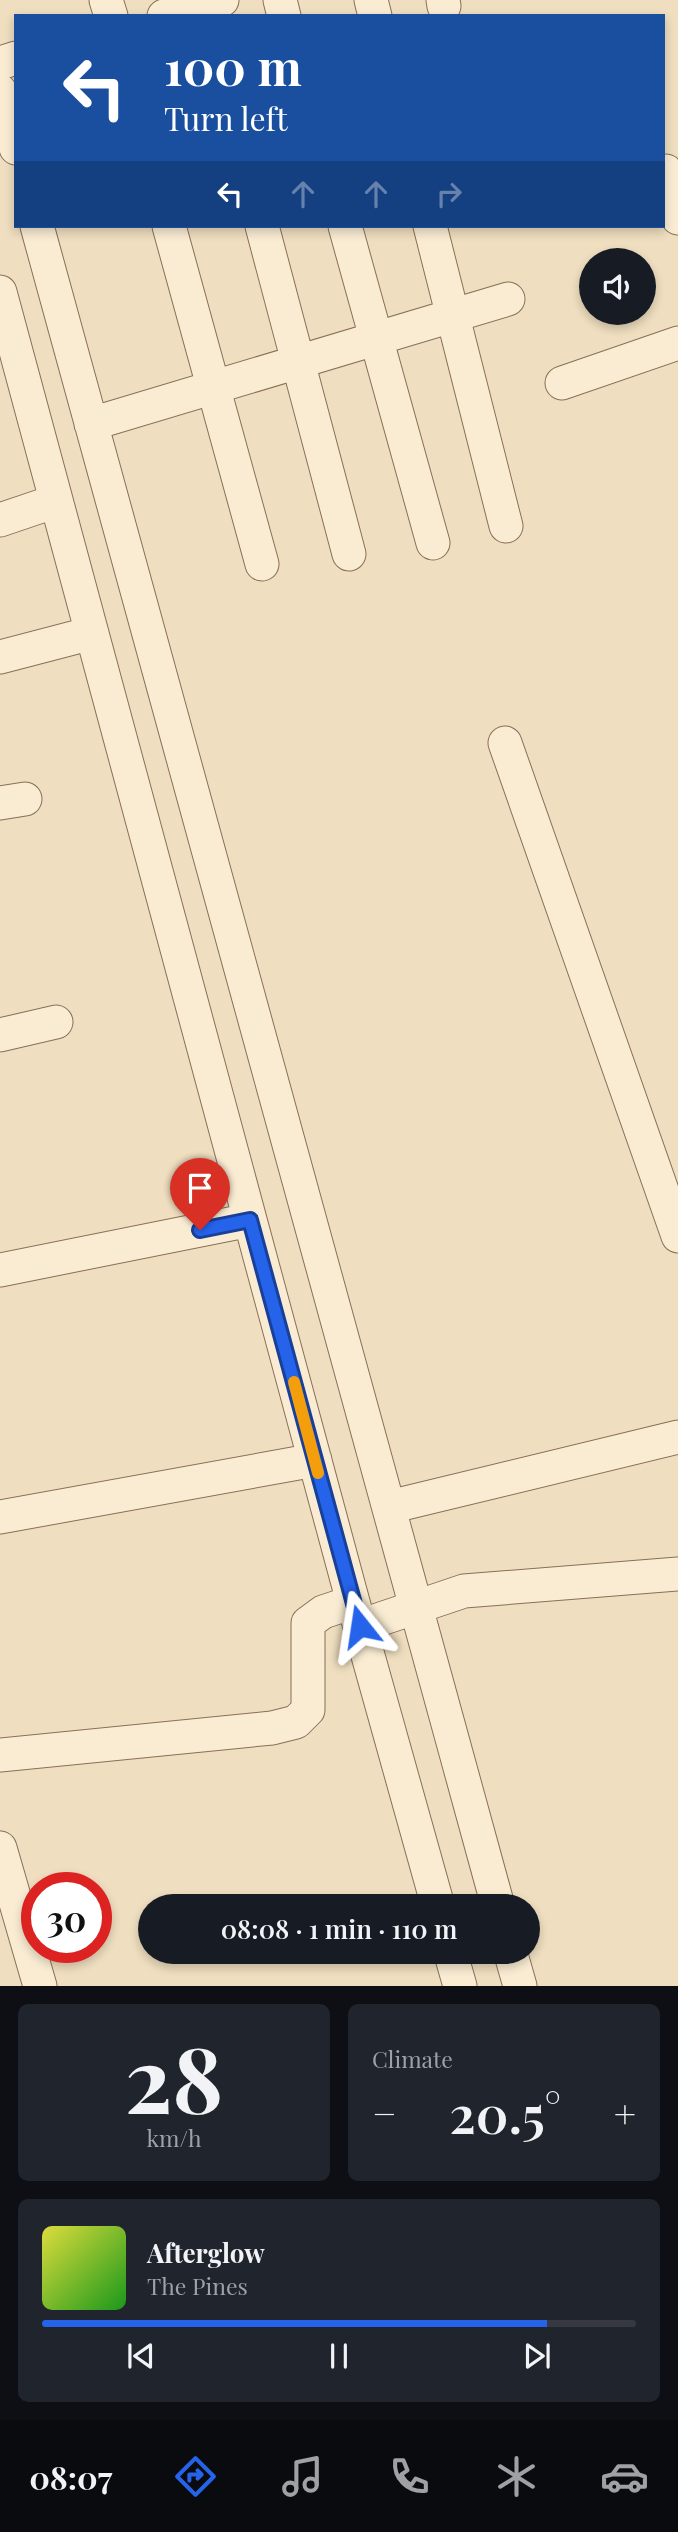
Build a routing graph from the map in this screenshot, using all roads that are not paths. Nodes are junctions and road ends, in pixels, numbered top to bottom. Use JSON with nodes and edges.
{"nodes":[{"id":1,"x":206,"y":5,"type":"edge"},
{"id":2,"x":172,"y":14,"type":"edge"},
{"id":3,"x":0,"y":91,"type":"edge"},
{"id":4,"x":14,"y":141,"type":"edge"},
{"id":5,"x":666,"y":171,"type":"dead end"},
{"id":6,"x":678,"y":218,"type":"edge"},
{"id":7,"x":38,"y":228,"type":"edge"},
{"id":8,"x":170,"y":228,"type":"edge"},
{"id":9,"x":263,"y":228,"type":"edge"},
{"id":10,"x":346,"y":228,"type":"edge"},
{"id":11,"x":431,"y":228,"type":"edge"},
{"id":12,"x":0,"y":292,"type":"edge"},
{"id":13,"x":508,"y":299,"type":"dead end"},
{"id":14,"x":453,"y":315,"type":"junction"},
{"id":15,"x":377,"y":336,"type":"junction"},
{"id":16,"x":678,"y":343,"type":"edge"},
{"id":17,"x":300,"y":360,"type":"junction"},
{"id":18,"x":562,"y":383,"type":"dead end"},
{"id":19,"x":12,"y":386,"type":"edge"},
{"id":20,"x":213,"y":387,"type":"junction"},
{"id":21,"x":92,"y":424,"type":"junction"},
{"id":22,"x":56,"y":501,"type":"junction"},
{"id":23,"x":0,"y":520,"type":"edge"},
{"id":24,"x":506,"y":526,"type":"dead end"},
{"id":25,"x":433,"y":544,"type":"dead end"},
{"id":26,"x":349,"y":554,"type":"dead end"},
{"id":27,"x":262,"y":564,"type":"dead end"},
{"id":28,"x":92,"y":633,"type":"junction"},
{"id":29,"x":0,"y":657,"type":"edge"},
{"id":30,"x":505,"y":743,"type":"dead end"},
{"id":31,"x":56,"y":1022,"type":"dead end"},
{"id":32,"x":0,"y":1035,"type":"edge"},
{"id":33,"x":250,"y":1220,"type":"junction"},
{"id":34,"x":678,"y":1237,"type":"edge"},
{"id":35,"x":0,"y":1270,"type":"edge"},
{"id":36,"x":678,"y":1437,"type":"edge"},
{"id":37,"x":315,"y":1460,"type":"junction"},
{"id":38,"x":389,"y":1507,"type":"junction"},
{"id":39,"x":0,"y":1517,"type":"edge"},
{"id":40,"x":678,"y":1574,"type":"edge"},
{"id":41,"x":416,"y":1606,"type":"junction"},
{"id":42,"x":356,"y":1614,"type":"junction"},
{"id":43,"x":0,"y":1755,"type":"edge"},
{"id":44,"x":0,"y":1848,"type":"edge"},
{"id":45,"x":435,"y":1894,"type":"edge"},
{"id":46,"x":495,"y":1894,"type":"edge"},
{"id":47,"x":454,"y":1964,"type":"edge"},
{"id":48,"x":514,"y":1964,"type":"edge"},
{"id":49,"x":40,"y":1986,"type":"edge"},
{"id":50,"x":460,"y":1986,"type":"edge"},
{"id":51,"x":520,"y":1986,"type":"edge"}],
"edges":[{"from":1,"to":2,"type":"street"},
{"from":3,"to":4,"type":"street"},
{"from":5,"to":6,"type":"street"},
{"from":7,"to":21,"type":"street"},
{"from":8,"to":20,"type":"street"},
{"from":9,"to":17,"type":"street"},
{"from":10,"to":15,"type":"street"},
{"from":11,"to":14,"type":"street"},
{"from":12,"to":19,"type":"street"},
{"from":13,"to":14,"type":"street"},
{"from":14,"to":15,"type":"street"},
{"from":14,"to":24,"type":"street"},
{"from":15,"to":17,"type":"street"},
{"from":15,"to":25,"type":"street"},
{"from":16,"to":18,"type":"street"},
{"from":17,"to":20,"type":"street"},
{"from":17,"to":26,"type":"street"},
{"from":19,"to":22,"type":"street"},
{"from":20,"to":21,"type":"street"},
{"from":20,"to":27,"type":"street"},
{"from":21,"to":38,"type":"street"},
{"from":22,"to":23,"type":"street"},
{"from":22,"to":28,"type":"street"},
{"from":28,"to":29,"type":"street"},
{"from":28,"to":33,"type":"street"},
{"from":30,"to":34,"type":"street"},
{"from":31,"to":32,"type":"street"},
{"from":33,"to":35,"type":"street"},
{"from":33,"to":37,"type":"street"},
{"from":36,"to":38,"type":"street"},
{"from":37,"to":39,"type":"street"},
{"from":37,"to":42,"type":"street"},
{"from":38,"to":41,"type":"street"},
{"from":40,"to":41,"type":"street"},
{"from":41,"to":42,"type":"street"},
{"from":41,"to":46,"type":"street"},
{"from":42,"to":43,"type":"street"},
{"from":42,"to":45,"type":"street"},
{"from":44,"to":49,"type":"street"},
{"from":47,"to":50,"type":"street"},
{"from":48,"to":51,"type":"street"}]}
